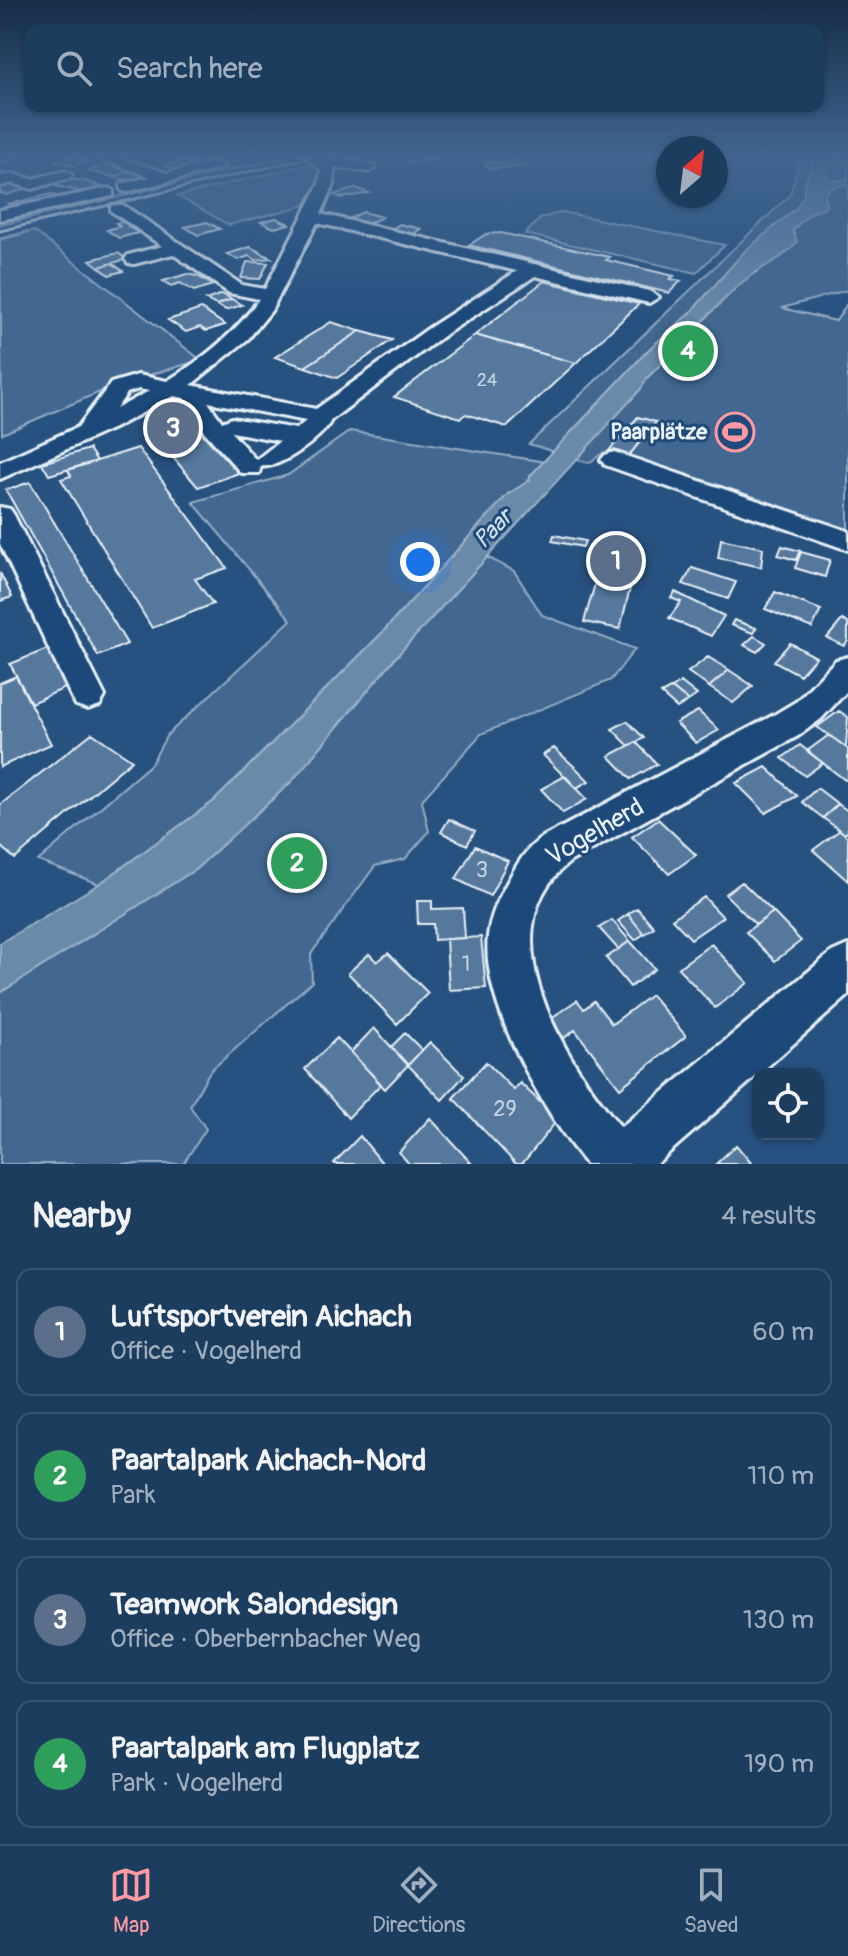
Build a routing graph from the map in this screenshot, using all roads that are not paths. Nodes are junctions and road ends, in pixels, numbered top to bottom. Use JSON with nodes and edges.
{"nodes":[{"id":1,"x":50,"y":208,"type":"edge"},
{"id":2,"x":123,"y":208,"type":"edge"},
{"id":3,"x":315,"y":208,"type":"edge"},
{"id":4,"x":0,"y":215,"type":"edge"},
{"id":5,"x":312,"y":217,"type":"junction"},
{"id":6,"x":176,"y":248,"type":"junction"},
{"id":7,"x":134,"y":259,"type":"dead end"},
{"id":8,"x":533,"y":269,"type":"junction"},
{"id":9,"x":270,"y":296,"type":"junction"},
{"id":10,"x":649,"y":297,"type":"dead end"},
{"id":11,"x":171,"y":387,"type":"junction"},
{"id":12,"x":196,"y":393,"type":"junction"},
{"id":13,"x":320,"y":417,"type":"junction"},
{"id":14,"x":232,"y":425,"type":"dead end"},
{"id":15,"x":302,"y":437,"type":"junction"},
{"id":16,"x":614,"y":460,"type":"dead end"},
{"id":17,"x":0,"y":471,"type":"edge"},
{"id":18,"x":0,"y":515,"type":"edge"},
{"id":19,"x":848,"y":541,"type":"edge"},
{"id":20,"x":848,"y":669,"type":"edge"},
{"id":21,"x":88,"y":696,"type":"dead end"},
{"id":22,"x":848,"y":967,"type":"edge"},
{"id":23,"x":618,"y":1164,"type":"edge"}],
"edges":[{"from":1,"to":4,"type":"street"},
{"from":2,"to":6,"type":"street"},
{"from":3,"to":5,"type":"street"},
{"from":5,"to":8,"type":"street"},
{"from":5,"to":9,"type":"street"},
{"from":6,"to":7,"type":"street"},
{"from":6,"to":9,"type":"street"},
{"from":8,"to":10,"type":"street"},
{"from":8,"to":13,"type":"street"},
{"from":9,"to":11,"type":"street"},
{"from":11,"to":12,"type":"street"},
{"from":11,"to":17,"type":"street"},
{"from":12,"to":13,"type":"street"},
{"from":12,"to":15,"type":"street"},
{"from":13,"to":15,"type":"street"},
{"from":14,"to":15,"type":"street"},
{"from":16,"to":19,"type":"street"},
{"from":18,"to":21,"type":"street"},
{"from":20,"to":23,"type":"street","name":"Vogelherd"},
{"from":22,"to":23,"type":"street"}]}
